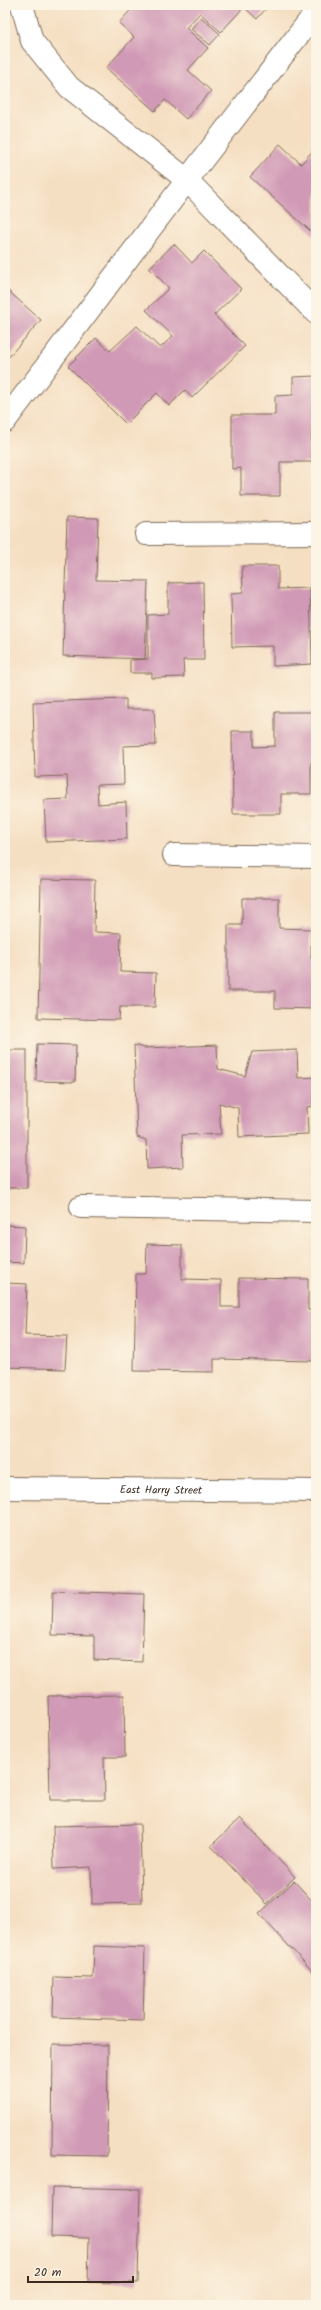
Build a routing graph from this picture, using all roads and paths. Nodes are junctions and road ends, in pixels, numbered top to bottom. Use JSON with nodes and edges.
{"nodes":[{"id":1,"x":22,"y":5,"type":"edge"},
{"id":2,"x":316,"y":12,"type":"edge"},
{"id":3,"x":187,"y":180,"type":"junction"},
{"id":4,"x":316,"y":313,"type":"edge"},
{"id":5,"x":5,"y":422,"type":"edge"},
{"id":6,"x":316,"y":533,"type":"edge"},
{"id":7,"x":146,"y":534,"type":"dead end"},
{"id":8,"x":174,"y":855,"type":"dead end"},
{"id":9,"x":316,"y":857,"type":"edge"},
{"id":10,"x":81,"y":1207,"type":"dead end"},
{"id":11,"x":316,"y":1211,"type":"edge"},
{"id":12,"x":5,"y":1488,"type":"edge"},
{"id":13,"x":316,"y":1491,"type":"edge"}],
"edges":[{"from":1,"to":3,"type":"main road"},
{"from":2,"to":3,"type":"main road"},
{"from":3,"to":4,"type":"main road"},
{"from":3,"to":5,"type":"main road"},
{"from":6,"to":7,"type":"main road"},
{"from":8,"to":9,"type":"main road"},
{"from":10,"to":11,"type":"main road"},
{"from":12,"to":13,"type":"main road","name":"East Harry Street"}]}
